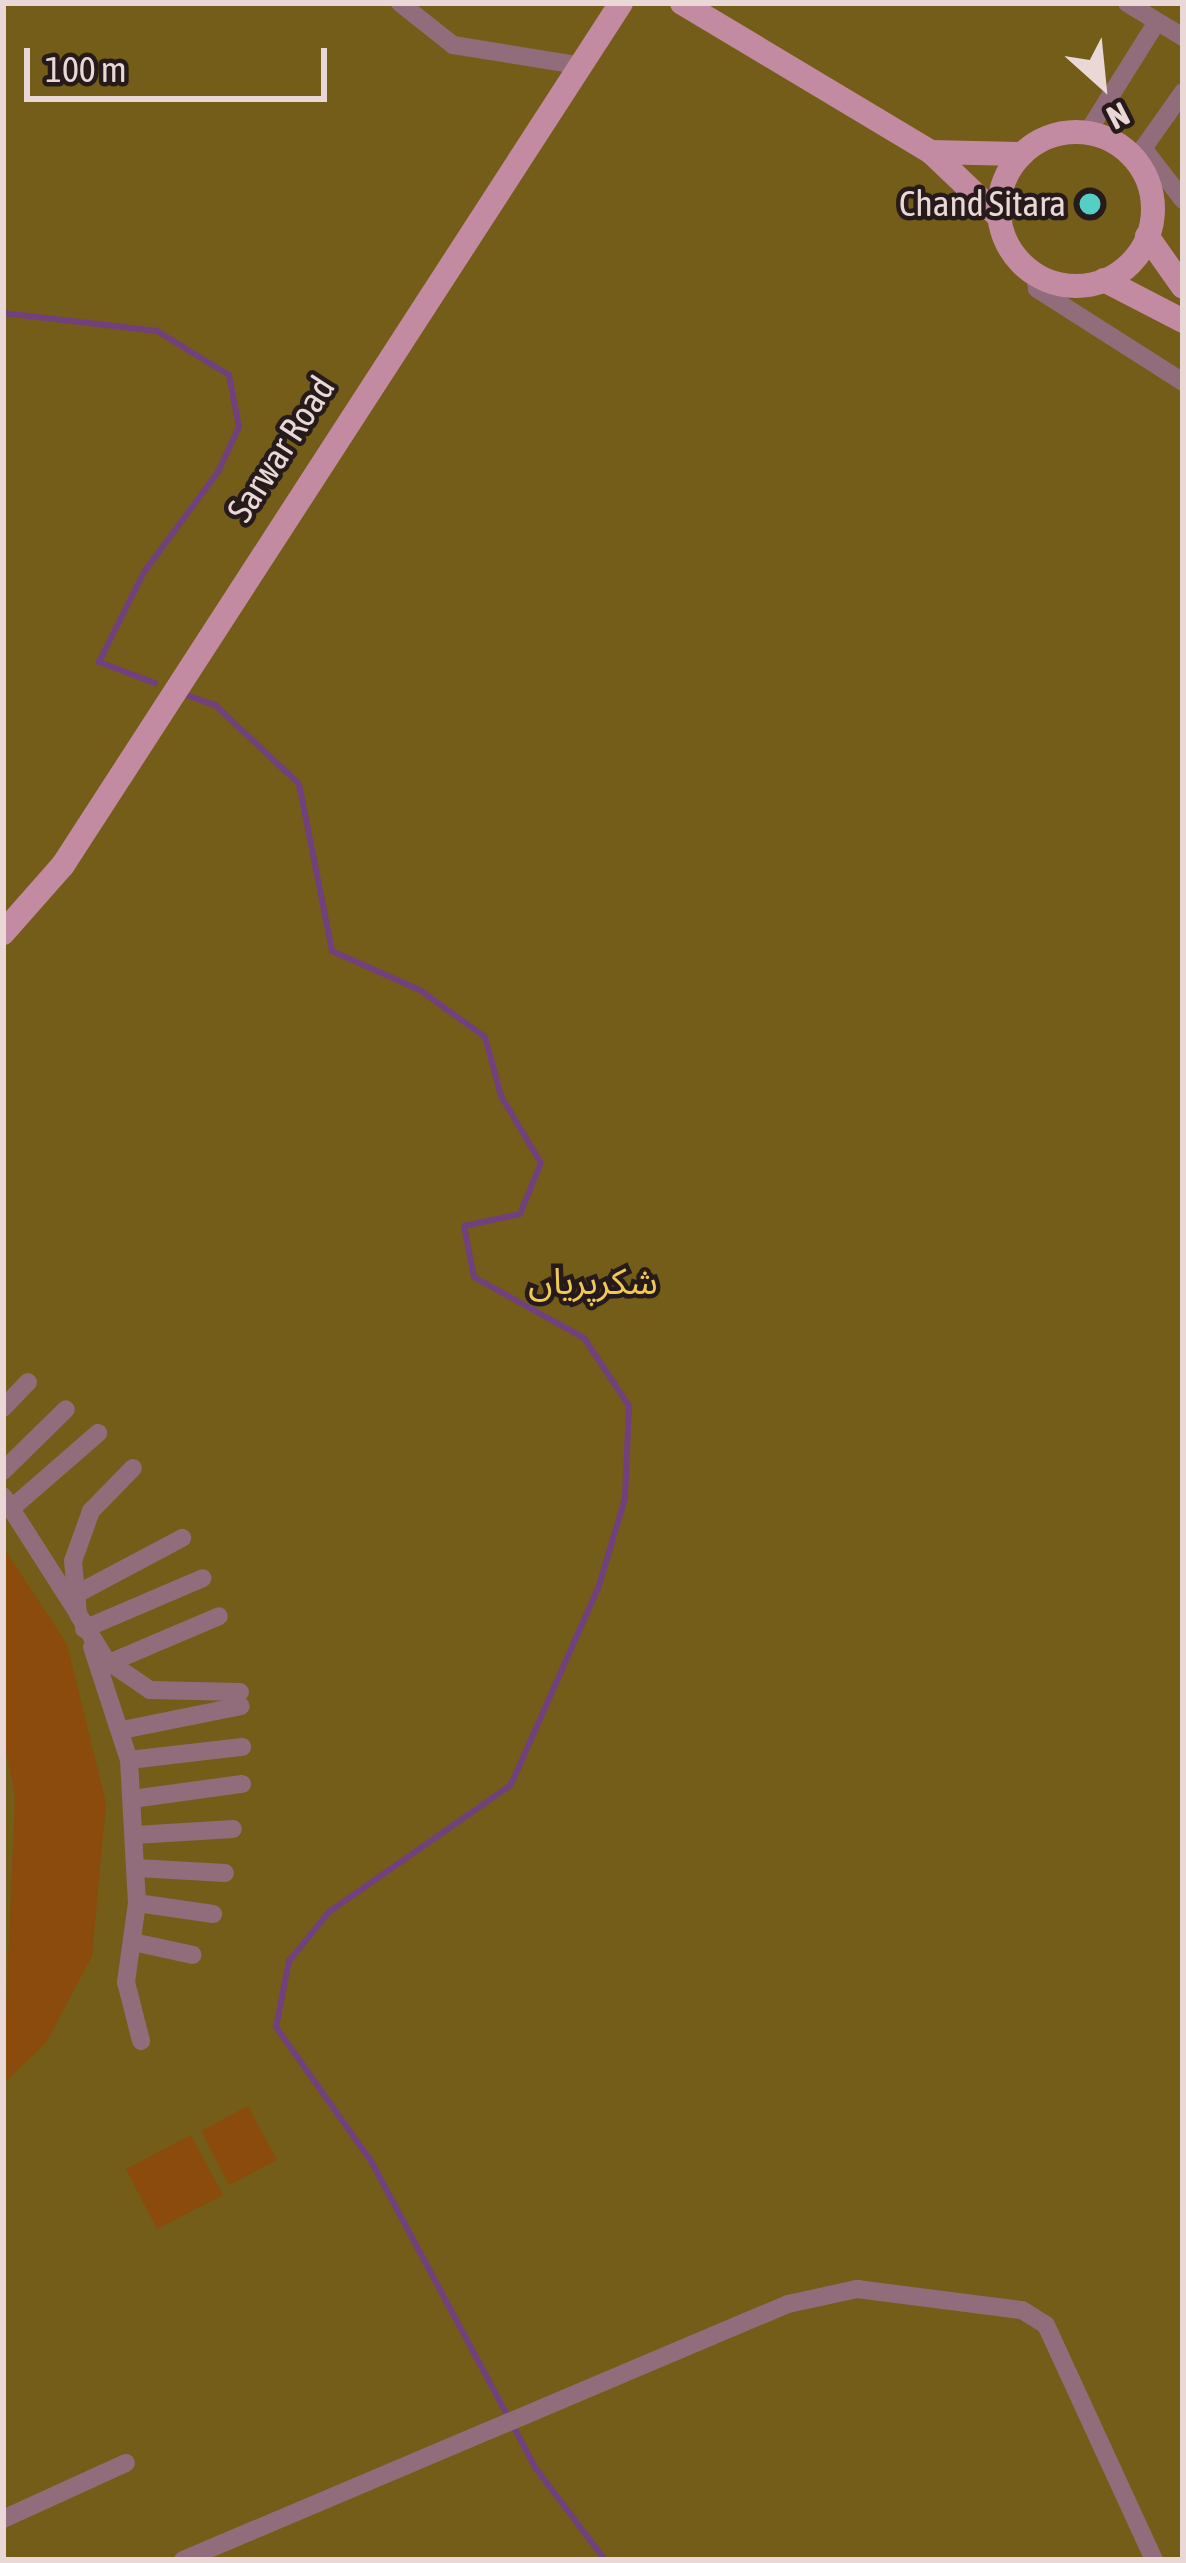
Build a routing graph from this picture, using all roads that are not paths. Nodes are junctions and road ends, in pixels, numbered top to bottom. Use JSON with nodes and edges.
{"nodes":[{"id":1,"x":400,"y":3,"type":"edge"},
{"id":2,"x":621,"y":3,"type":"edge"},
{"id":3,"x":682,"y":3,"type":"edge"},
{"id":4,"x":1126,"y":3,"type":"edge"},
{"id":5,"x":1157,"y":22,"type":"junction"},
{"id":6,"x":1183,"y":38,"type":"edge"},
{"id":7,"x":577,"y":65,"type":"junction"},
{"id":8,"x":1183,"y":92,"type":"edge"},
{"id":9,"x":1087,"y":133,"type":"junction"},
{"id":10,"x":931,"y":152,"type":"junction"},
{"id":11,"x":1022,"y":154,"type":"junction"},
{"id":12,"x":1139,"y":154,"type":"junction"},
{"id":13,"x":1183,"y":200,"type":"edge"},
{"id":14,"x":999,"y":217,"type":"junction"},
{"id":15,"x":1148,"y":236,"type":"junction"},
{"id":16,"x":1035,"y":274,"type":"junction"},
{"id":17,"x":1104,"y":280,"type":"junction"},
{"id":18,"x":1182,"y":284,"type":"edge"},
{"id":19,"x":1183,"y":321,"type":"edge"},
{"id":20,"x":1183,"y":382,"type":"edge"},
{"id":21,"x":3,"y":933,"type":"edge"},
{"id":22,"x":28,"y":1382,"type":"dead end"},
{"id":23,"x":3,"y":1408,"type":"edge"},
{"id":24,"x":66,"y":1409,"type":"dead end"},
{"id":25,"x":98,"y":1433,"type":"dead end"},
{"id":26,"x":133,"y":1468,"type":"dead end"},
{"id":27,"x":3,"y":1471,"type":"edge"},
{"id":28,"x":8,"y":1501,"type":"edge"},
{"id":29,"x":182,"y":1538,"type":"dead end"},
{"id":30,"x":203,"y":1578,"type":"dead end"},
{"id":31,"x":71,"y":1598,"type":"junction"},
{"id":32,"x":219,"y":1616,"type":"dead end"},
{"id":33,"x":84,"y":1629,"type":"junction"},
{"id":34,"x":101,"y":1666,"type":"junction"},
{"id":35,"x":122,"y":1730,"type":"junction"},
{"id":36,"x":242,"y":1747,"type":"dead end"},
{"id":37,"x":129,"y":1760,"type":"junction"},
{"id":38,"x":242,"y":1784,"type":"dead end"},
{"id":39,"x":132,"y":1799,"type":"junction"},
{"id":40,"x":233,"y":1829,"type":"dead end"},
{"id":41,"x":135,"y":1835,"type":"junction"},
{"id":42,"x":137,"y":1868,"type":"junction"},
{"id":43,"x":225,"y":1874,"type":"dead end"},
{"id":44,"x":137,"y":1904,"type":"junction"},
{"id":45,"x":213,"y":1914,"type":"dead end"},
{"id":46,"x":134,"y":1942,"type":"junction"},
{"id":47,"x":194,"y":1955,"type":"dead end"},
{"id":48,"x":140,"y":2041,"type":"dead end"},
{"id":49,"x":126,"y":2463,"type":"dead end"},
{"id":50,"x":3,"y":2519,"type":"edge"},
{"id":51,"x":183,"y":2560,"type":"edge"},
{"id":52,"x":1154,"y":2560,"type":"edge"}],
"edges":[{"from":1,"to":7,"type":"street"},
{"from":2,"to":7,"type":"street","name":"Sarwar Road"},
{"from":3,"to":10,"type":"street"},
{"from":4,"to":5,"type":"street"},
{"from":5,"to":6,"type":"street"},
{"from":5,"to":9,"type":"street"},
{"from":7,"to":21,"type":"street","name":"Sarwar Road"},
{"from":8,"to":12,"type":"street"},
{"from":9,"to":11,"type":"street"},
{"from":9,"to":12,"type":"street"},
{"from":10,"to":11,"type":"street"},
{"from":10,"to":14,"type":"street"},
{"from":11,"to":14,"type":"street"},
{"from":12,"to":13,"type":"street"},
{"from":12,"to":15,"type":"street"},
{"from":14,"to":16,"type":"street"},
{"from":15,"to":17,"type":"street"},
{"from":15,"to":18,"type":"street"},
{"from":16,"to":17,"type":"street"},
{"from":16,"to":20,"type":"street"},
{"from":17,"to":19,"type":"street"},
{"from":22,"to":23,"type":"street"},
{"from":24,"to":27,"type":"street"},
{"from":25,"to":28,"type":"street"},
{"from":26,"to":35,"type":"street","bridge":true},
{"from":28,"to":31,"type":"street"},
{"from":29,"to":31,"type":"street"},
{"from":30,"to":33,"type":"street"},
{"from":31,"to":33,"type":"street"},
{"from":32,"to":34,"type":"street"},
{"from":33,"to":34,"type":"street"},
{"from":34,"to":35,"type":"street"},
{"from":35,"to":37,"type":"street"},
{"from":36,"to":37,"type":"street"},
{"from":37,"to":39,"type":"street"},
{"from":38,"to":39,"type":"street"},
{"from":39,"to":41,"type":"street"},
{"from":40,"to":41,"type":"street"},
{"from":41,"to":42,"type":"street"},
{"from":42,"to":43,"type":"street"},
{"from":42,"to":44,"type":"street"},
{"from":44,"to":45,"type":"street"},
{"from":44,"to":46,"type":"street"},
{"from":46,"to":47,"type":"street"},
{"from":46,"to":48,"type":"street"},
{"from":49,"to":50,"type":"street"},
{"from":51,"to":52,"type":"street"}]}
